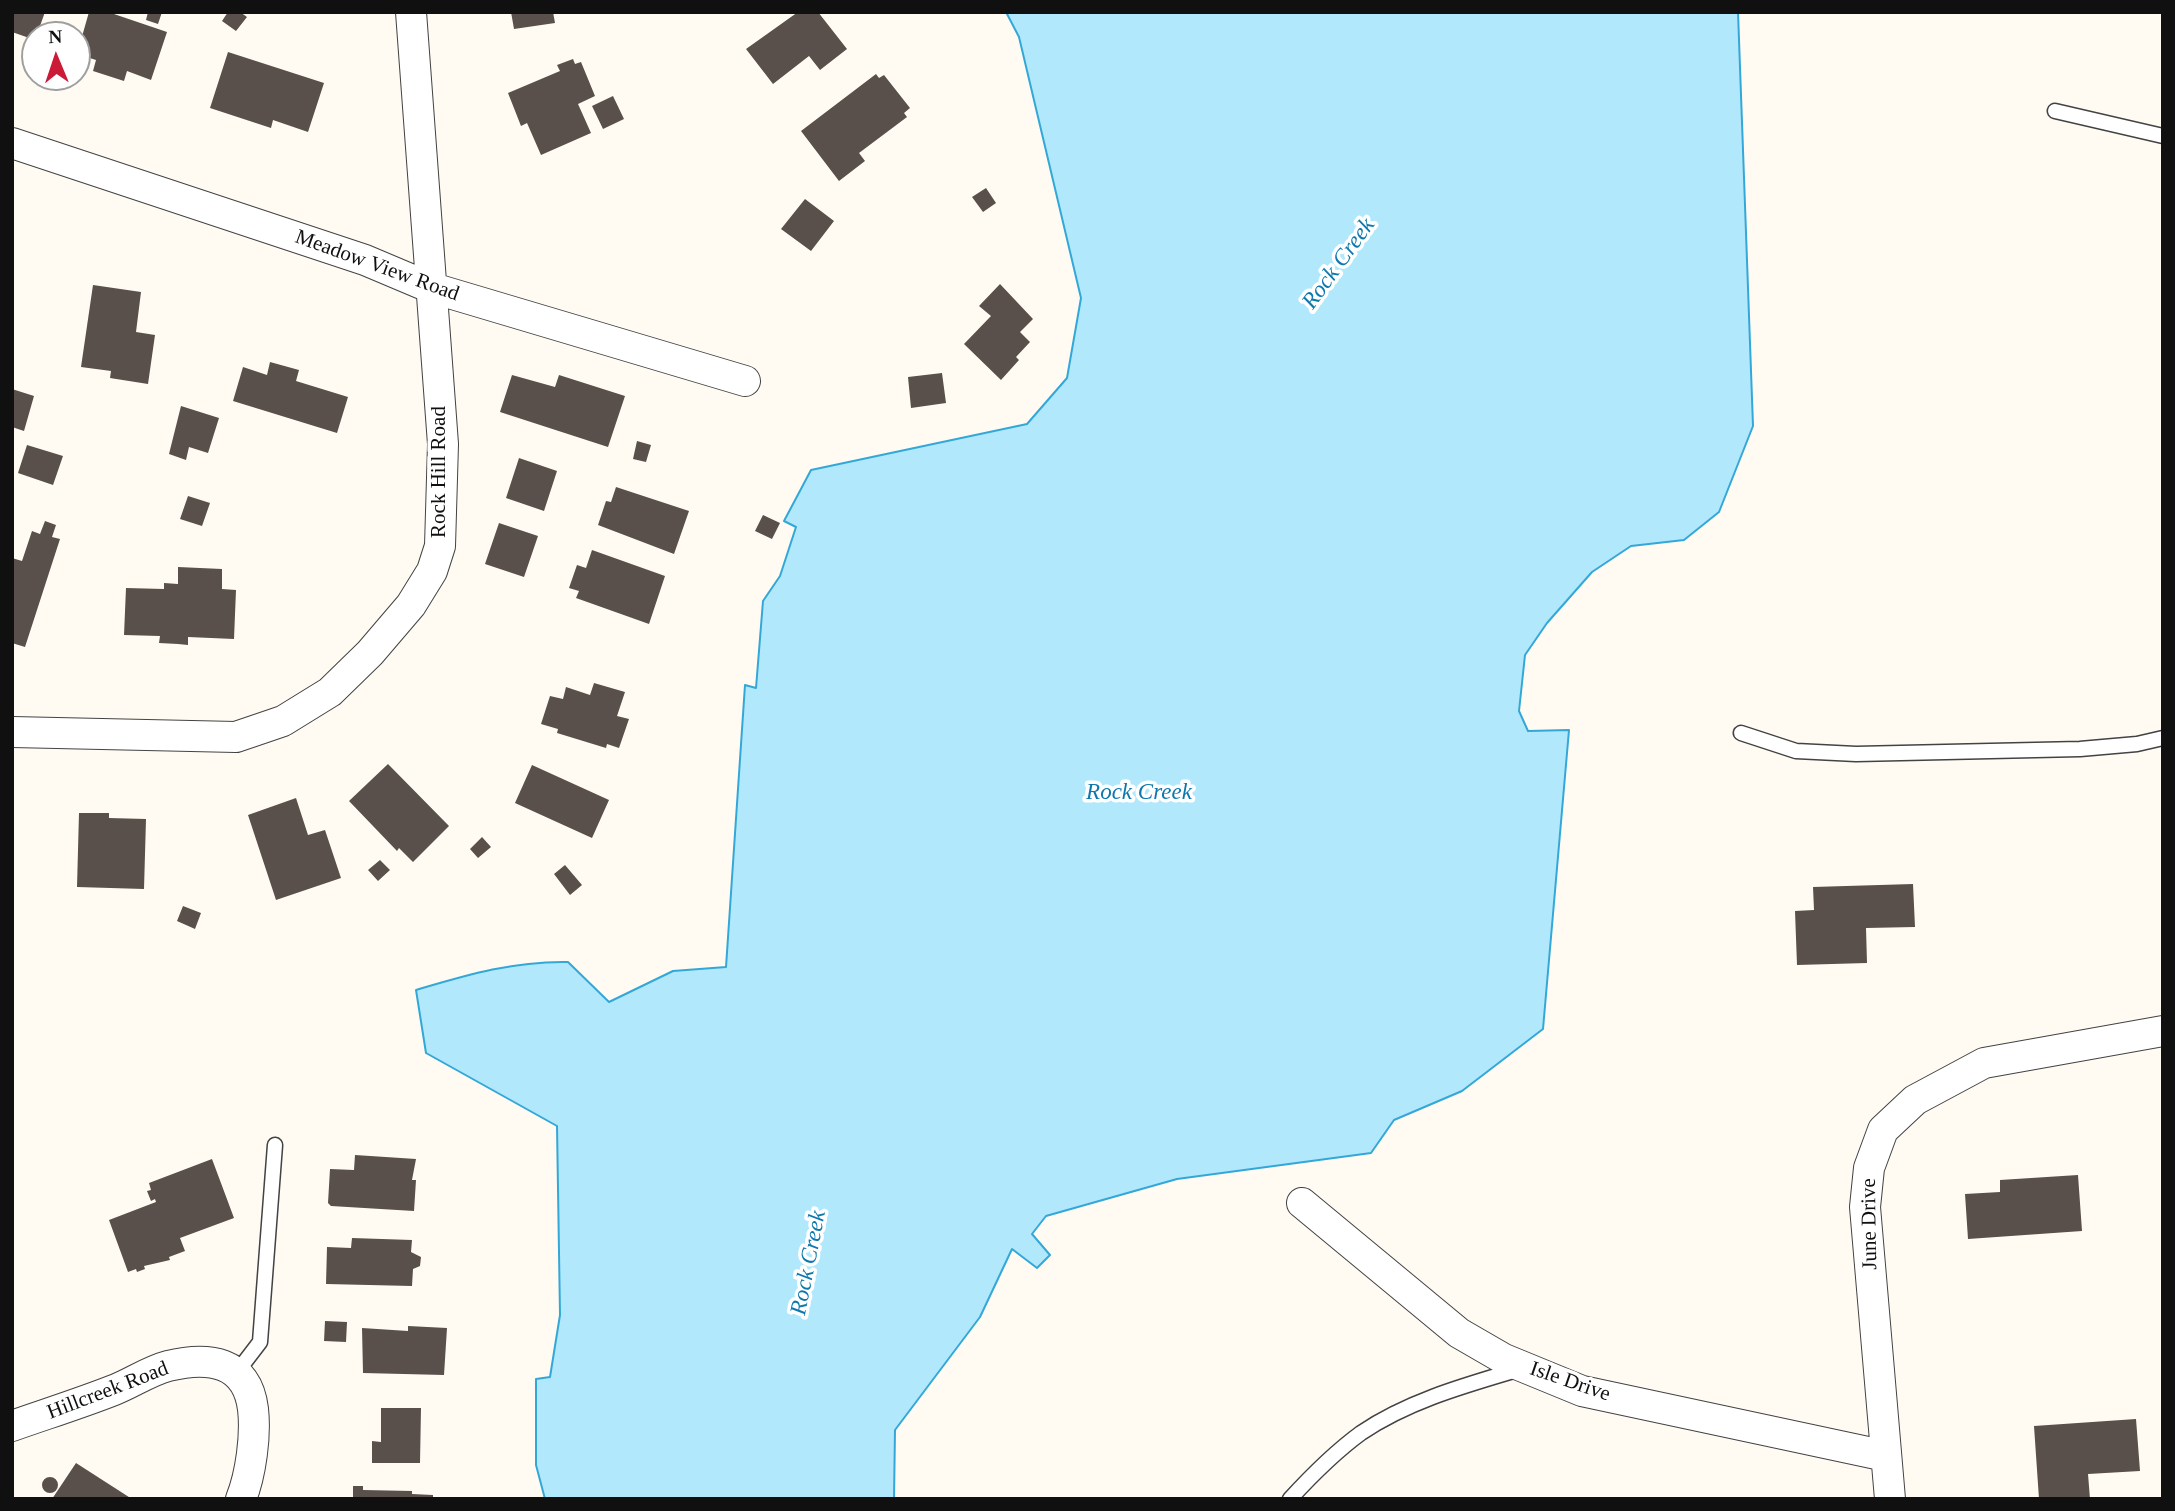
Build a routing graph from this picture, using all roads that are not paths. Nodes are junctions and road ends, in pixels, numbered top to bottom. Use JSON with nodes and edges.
{"nodes":[{"id":1,"x":411,"y":12,"type":"edge"},
{"id":2,"x":2055,"y":111,"type":"dead end"},
{"id":3,"x":2163,"y":136,"type":"edge"},
{"id":4,"x":12,"y":143,"type":"edge"},
{"id":5,"x":429,"y":287,"type":"junction"},
{"id":6,"x":744,"y":381,"type":"dead end"},
{"id":7,"x":12,"y":732,"type":"edge"},
{"id":8,"x":1741,"y":733,"type":"dead end"},
{"id":9,"x":2163,"y":738,"type":"edge"},
{"id":10,"x":2163,"y":1031,"type":"edge"},
{"id":11,"x":275,"y":1145,"type":"dead end"},
{"id":12,"x":1302,"y":1203,"type":"dead end"},
{"id":13,"x":1525,"y":1367,"type":"junction"},
{"id":14,"x":237,"y":1372,"type":"junction"},
{"id":15,"x":12,"y":1426,"type":"edge"},
{"id":16,"x":1886,"y":1456,"type":"junction"},
{"id":17,"x":241,"y":1499,"type":"edge"},
{"id":18,"x":1290,"y":1499,"type":"edge"},
{"id":19,"x":1889,"y":1499,"type":"edge"}],
"edges":[{"from":1,"to":5,"type":"street","name":"Rock Hill Road"},
{"from":2,"to":3,"type":"lane"},
{"from":4,"to":5,"type":"street","name":"Meadow View Road"},
{"from":5,"to":6,"type":"street","name":"Meadow View Road"},
{"from":5,"to":7,"type":"street","name":"Rock Hill Road"},
{"from":8,"to":9,"type":"lane"},
{"from":10,"to":16,"type":"street","name":"June Drive"},
{"from":11,"to":14,"type":"lane"},
{"from":12,"to":13,"type":"street","name":"Isle Drive"},
{"from":13,"to":16,"type":"street","name":"Isle Drive"},
{"from":13,"to":18,"type":"lane"},
{"from":14,"to":15,"type":"street","name":"Hillcreek Road"},
{"from":14,"to":17,"type":"street"},
{"from":16,"to":19,"type":"street","name":"June Drive"}]}
